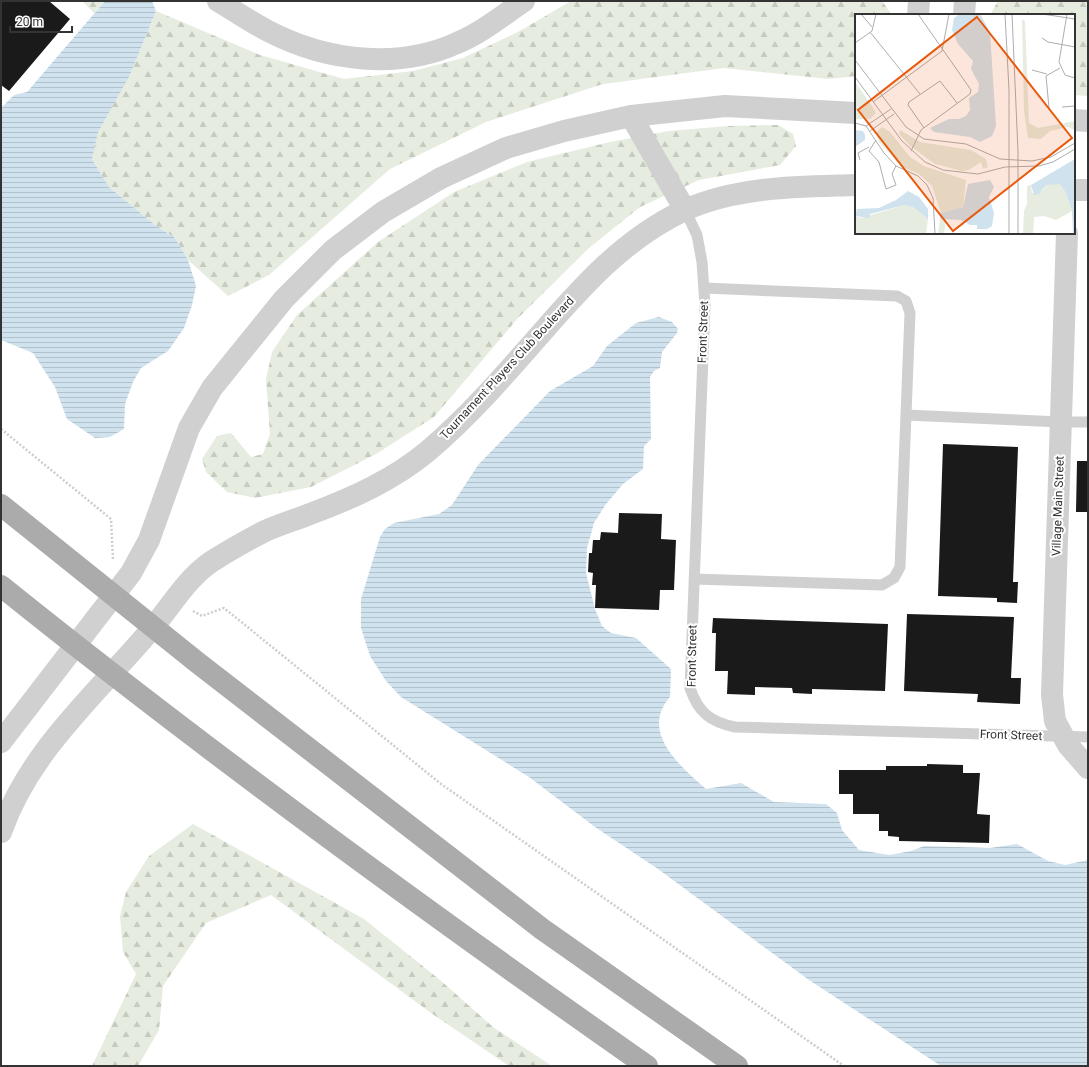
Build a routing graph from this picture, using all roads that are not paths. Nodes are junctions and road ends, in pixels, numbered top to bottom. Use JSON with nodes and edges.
{"nodes":[{"id":1,"x":218,"y":1,"type":"edge"},
{"id":2,"x":524,"y":1,"type":"edge"},
{"id":3,"x":919,"y":1,"type":"edge"},
{"id":4,"x":965,"y":1,"type":"edge"},
{"id":5,"x":918,"y":14,"type":"edge"},
{"id":6,"x":964,"y":14,"type":"edge"},
{"id":7,"x":855,"y":113,"type":"edge"},
{"id":8,"x":631,"y":116,"type":"junction"},
{"id":9,"x":1075,"y":120,"type":"edge"},
{"id":10,"x":1088,"y":121,"type":"edge"},
{"id":11,"x":855,"y":185,"type":"edge"},
{"id":12,"x":1075,"y":190,"type":"edge"},
{"id":13,"x":1088,"y":190,"type":"edge"},
{"id":14,"x":685,"y":210,"type":"junction"},
{"id":15,"x":1067,"y":234,"type":"edge"},
{"id":16,"x":704,"y":288,"type":"junction"},
{"id":17,"x":906,"y":415,"type":"junction"},
{"id":18,"x":1061,"y":422,"type":"junction"},
{"id":19,"x":1088,"y":422,"type":"edge"},
{"id":20,"x":1,"y":505,"type":"edge"},
{"id":21,"x":694,"y":579,"type":"junction"},
{"id":22,"x":1,"y":586,"type":"edge"},
{"id":23,"x":114,"y":596,"type":"junction"},
{"id":24,"x":154,"y":626,"type":"junction"},
{"id":25,"x":75,"y":645,"type":"junction"},
{"id":26,"x":111,"y":674,"type":"junction"},
{"id":27,"x":1063,"y":736,"type":"junction"},
{"id":28,"x":1088,"y":737,"type":"edge"},
{"id":29,"x":1,"y":742,"type":"edge"},
{"id":30,"x":1088,"y":768,"type":"edge"},
{"id":31,"x":1,"y":832,"type":"edge"},
{"id":32,"x":647,"y":1066,"type":"edge"},
{"id":33,"x":737,"y":1066,"type":"edge"}],
"edges":[{"from":1,"to":2,"type":"street"},
{"from":3,"to":5,"type":"street"},
{"from":4,"to":6,"type":"street"},
{"from":7,"to":8,"type":"street"},
{"from":8,"to":14,"type":"street"},
{"from":8,"to":23,"type":"street"},
{"from":9,"to":10,"type":"street"},
{"from":11,"to":14,"type":"street","name":"Tournament Players Club Boulevard"},
{"from":12,"to":13,"type":"street"},
{"from":14,"to":16,"type":"lane","name":"Front Street"},
{"from":14,"to":24,"type":"street","name":"Tournament Players Club Boulevard"},
{"from":15,"to":18,"type":"street","name":"Village Main Street"},
{"from":16,"to":17,"type":"lane"},
{"from":16,"to":21,"type":"lane","name":"Front Street"},
{"from":17,"to":18,"type":"lane"},
{"from":17,"to":21,"type":"lane"},
{"from":18,"to":19,"type":"lane"},
{"from":18,"to":27,"type":"street","name":"Village Main Street"},
{"from":20,"to":23,"type":"main road"},
{"from":21,"to":27,"type":"lane","name":"Front Street"},
{"from":22,"to":25,"type":"main road"},
{"from":23,"to":24,"type":"main road"},
{"from":23,"to":25,"type":"street"},
{"from":24,"to":26,"type":"street","name":"Tournament Players Club Boulevard"},
{"from":24,"to":33,"type":"main road"},
{"from":25,"to":26,"type":"main road"},
{"from":25,"to":29,"type":"street"},
{"from":26,"to":31,"type":"street","name":"Tournament Players Club Boulevard"},
{"from":26,"to":32,"type":"main road"},
{"from":27,"to":28,"type":"lane","name":"Front Street"},
{"from":27,"to":30,"type":"street","name":"Village Main Street"}]}
